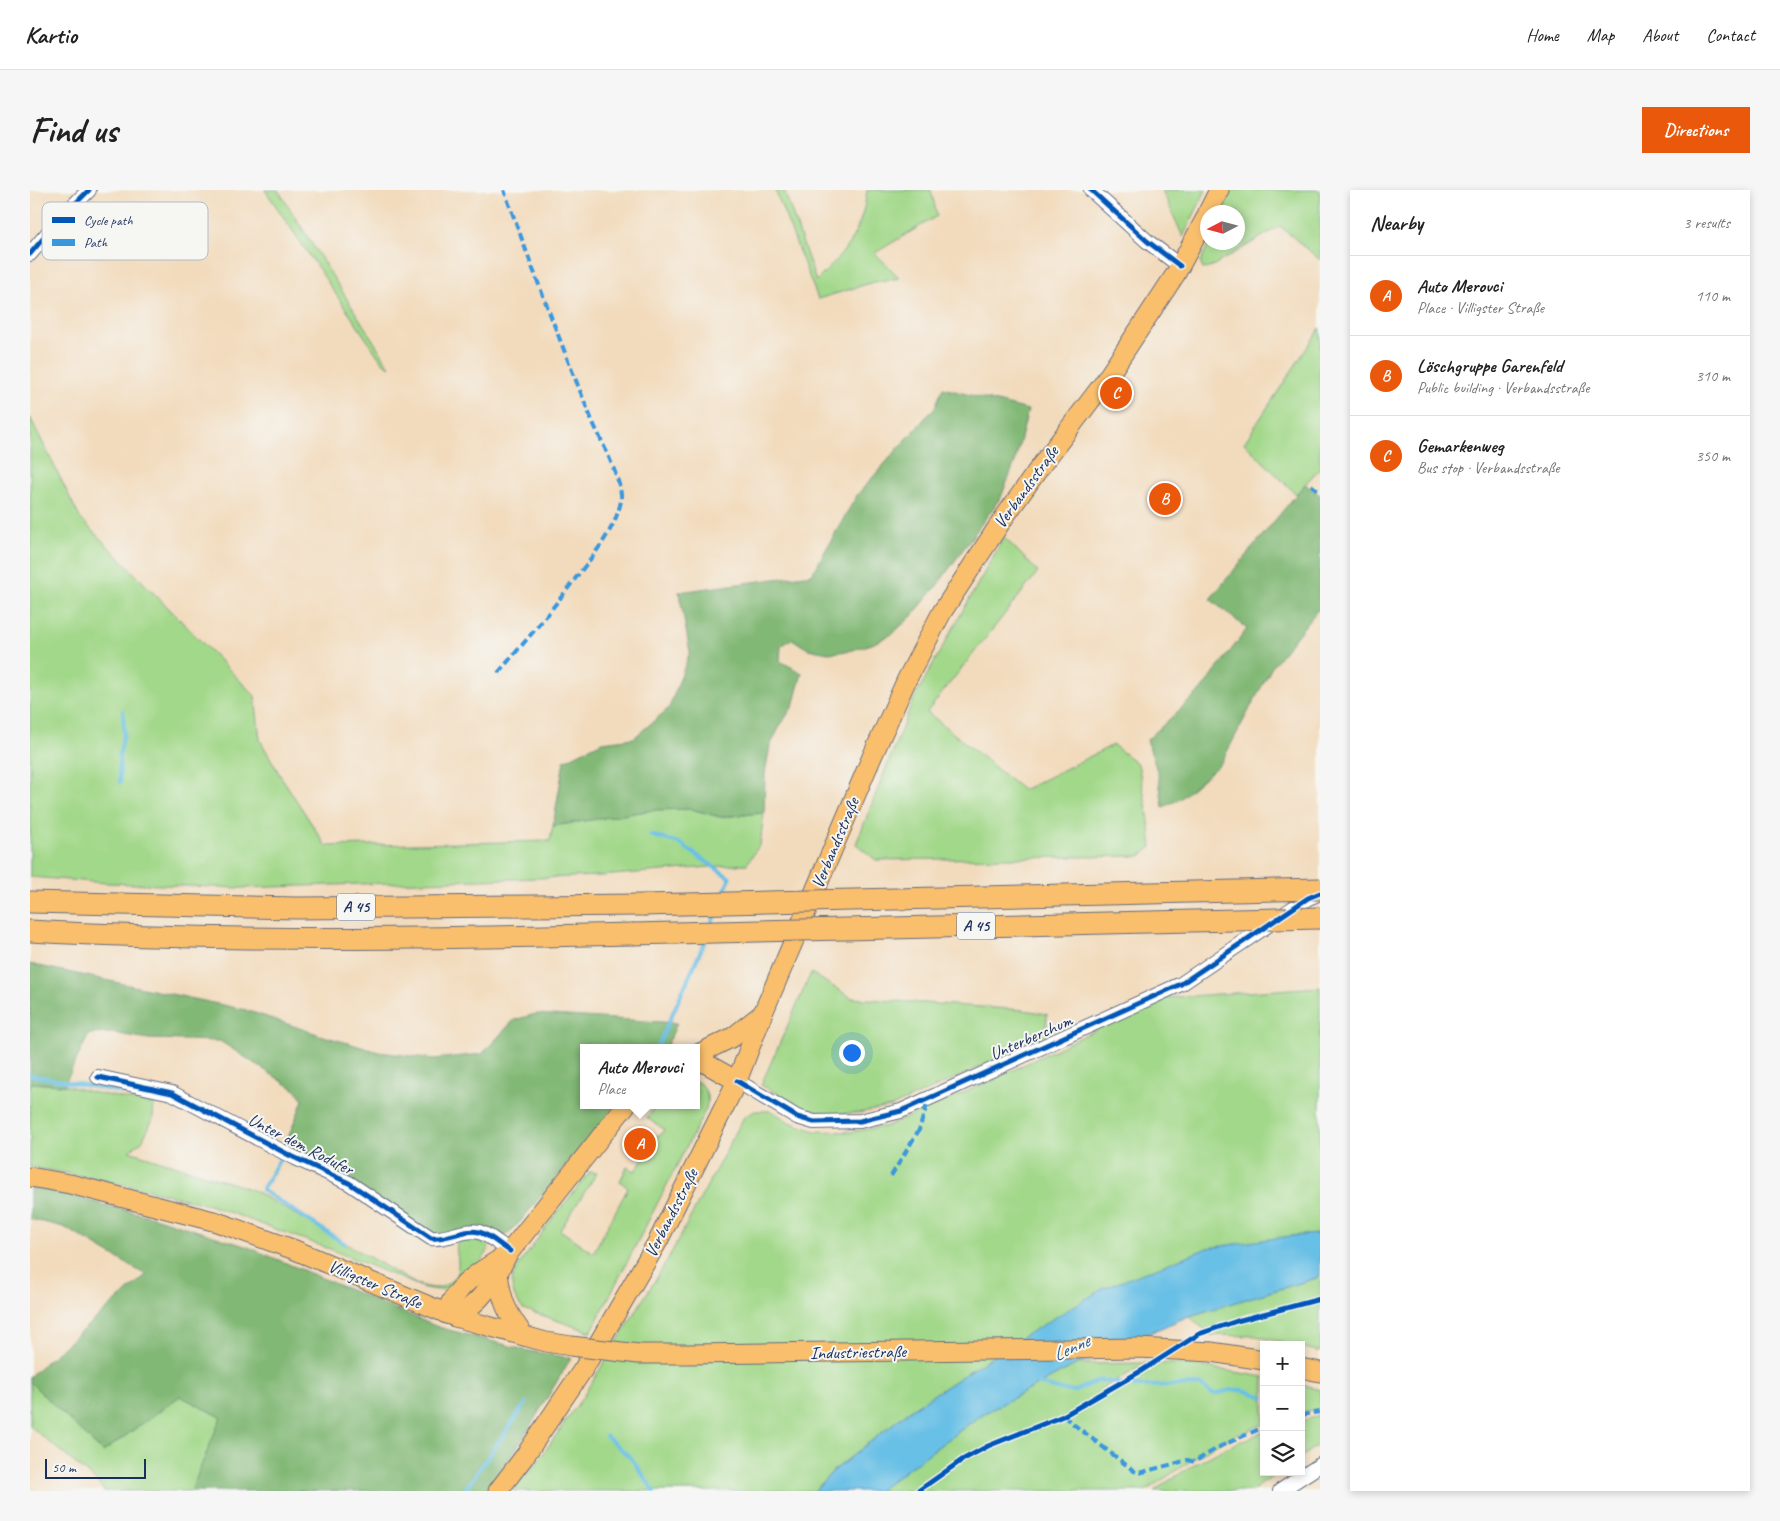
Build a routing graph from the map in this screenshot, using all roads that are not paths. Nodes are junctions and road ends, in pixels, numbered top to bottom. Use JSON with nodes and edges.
{"nodes":[{"id":1,"x":89,"y":190,"type":"edge"},
{"id":2,"x":1091,"y":190,"type":"edge"},
{"id":3,"x":1219,"y":190,"type":"edge"},
{"id":4,"x":77,"y":202,"type":"edge"},
{"id":5,"x":1212,"y":205,"type":"edge"},
{"id":6,"x":1200,"y":228,"type":"edge"},
{"id":7,"x":42,"y":240,"type":"edge"},
{"id":8,"x":30,"y":254,"type":"edge"},
{"id":9,"x":1180,"y":266,"type":"junction"},
{"id":10,"x":1320,"y":891,"type":"edge"},
{"id":11,"x":30,"y":902,"type":"edge"},
{"id":12,"x":1320,"y":918,"type":"edge"},
{"id":13,"x":30,"y":932,"type":"edge"},
{"id":14,"x":763,"y":1013,"type":"junction"},
{"id":15,"x":700,"y":1054,"type":"edge"},
{"id":16,"x":700,"y":1058,"type":"edge"},
{"id":17,"x":98,"y":1077,"type":"dead end"},
{"id":18,"x":737,"y":1081,"type":"junction"},
{"id":19,"x":623,"y":1109,"type":"edge"},
{"id":20,"x":30,"y":1177,"type":"edge"},
{"id":21,"x":508,"y":1253,"type":"junction"},
{"id":22,"x":498,"y":1273,"type":"junction"},
{"id":23,"x":450,"y":1316,"type":"junction"},
{"id":24,"x":524,"y":1336,"type":"junction"},
{"id":25,"x":1260,"y":1359,"type":"edge"},
{"id":26,"x":1305,"y":1369,"type":"edge"},
{"id":27,"x":1320,"y":1372,"type":"edge"},
{"id":28,"x":1320,"y":1465,"type":"edge"},
{"id":29,"x":498,"y":1491,"type":"edge"},
{"id":30,"x":1280,"y":1491,"type":"edge"}],
"edges":[{"from":1,"to":4,"type":"street"},
{"from":2,"to":9,"type":"street"},
{"from":3,"to":5,"type":"main road","name":"Verbandsstraße"},
{"from":6,"to":9,"type":"main road","name":"Verbandsstraße"},
{"from":7,"to":8,"type":"street"},
{"from":9,"to":14,"type":"main road","name":"Verbandsstraße"},
{"from":10,"to":11,"type":"highway","number":"A 45","bridge":true},
{"from":10,"to":18,"type":"street","name":"Unterberchum"},
{"from":12,"to":13,"type":"highway","number":"A 45","bridge":true},
{"from":14,"to":15,"type":"main road"},
{"from":14,"to":18,"type":"main road","name":"Verbandsstraße"},
{"from":16,"to":18,"type":"main road"},
{"from":17,"to":21,"type":"street","name":"Unter dem Rodufer"},
{"from":18,"to":29,"type":"main road","name":"Verbandsstraße"},
{"from":19,"to":21,"type":"main road"},
{"from":20,"to":23,"type":"main road","name":"Villigster Straße"},
{"from":21,"to":22,"type":"main road"},
{"from":21,"to":23,"type":"main road"},
{"from":22,"to":23,"type":"main road"},
{"from":22,"to":24,"type":"main road"},
{"from":23,"to":24,"type":"main road","name":"Industriestraße"},
{"from":24,"to":25,"type":"main road","name":"Industriestraße","bridge":true},
{"from":26,"to":27,"type":"main road"},
{"from":28,"to":30,"type":"street"}]}
